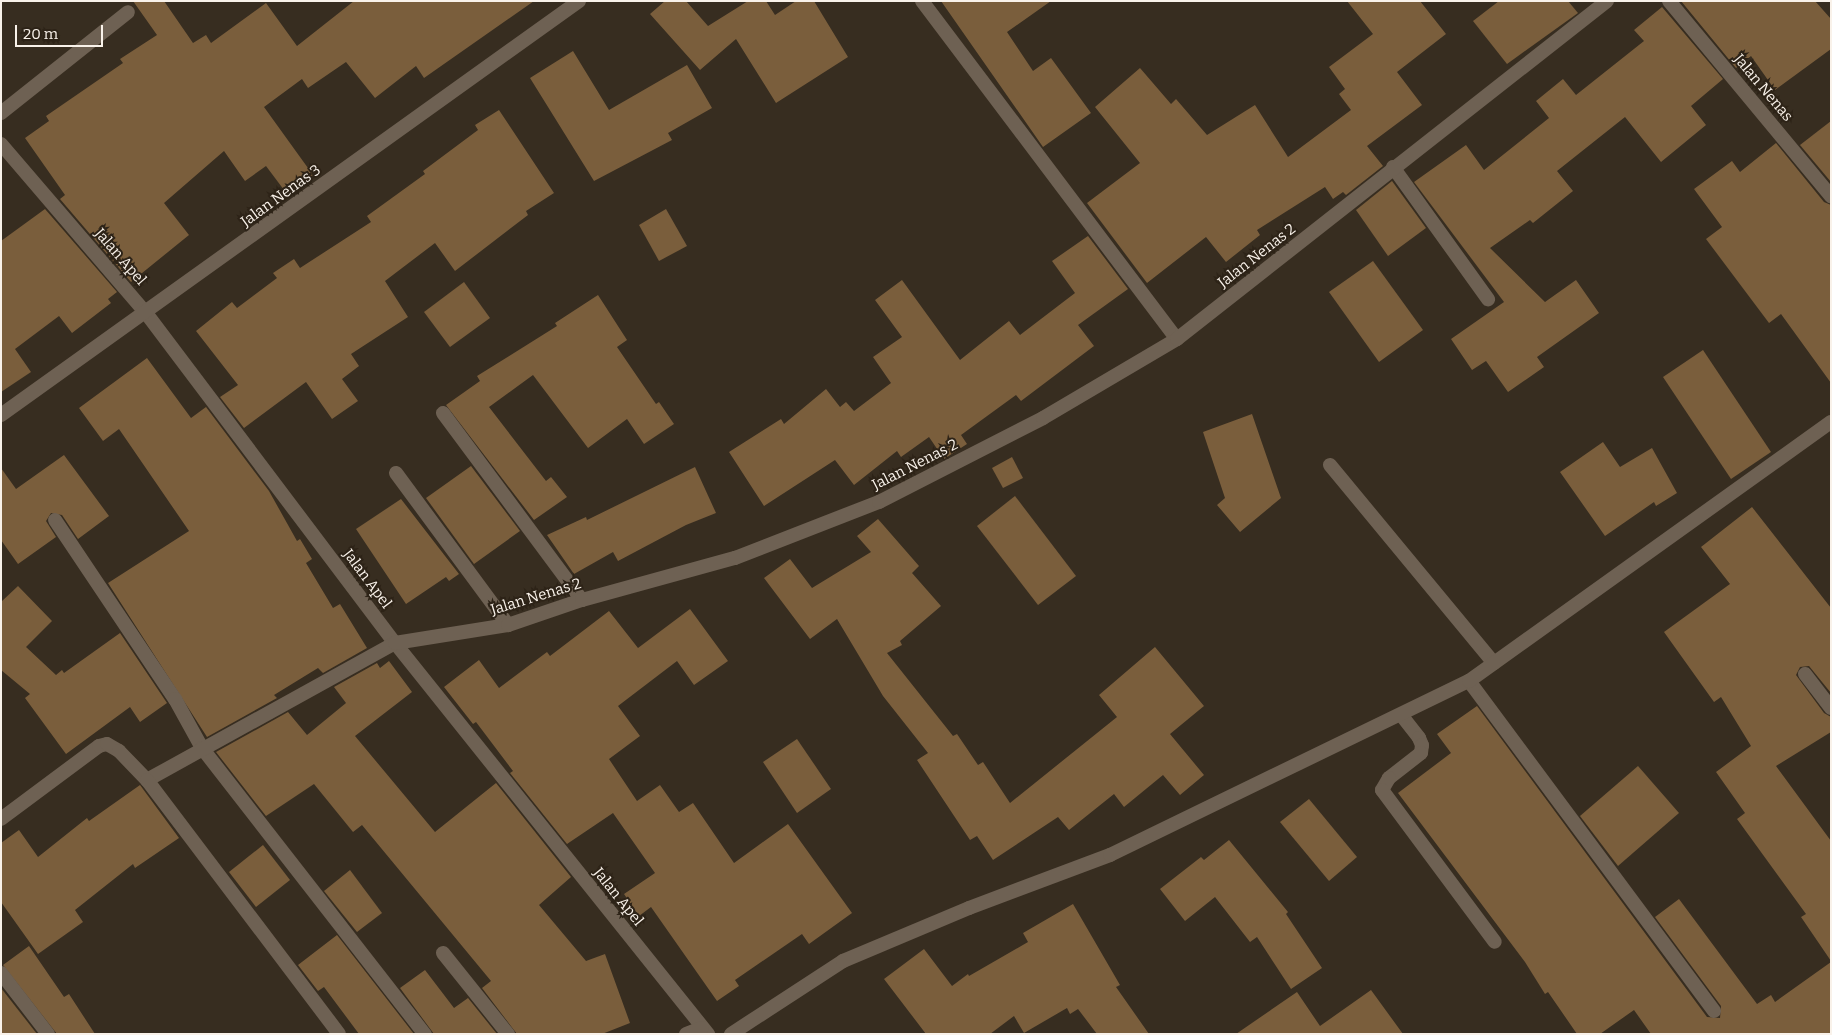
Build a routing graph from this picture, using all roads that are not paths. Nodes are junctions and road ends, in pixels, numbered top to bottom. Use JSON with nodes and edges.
{"nodes":[{"id":1,"x":579,"y":1,"type":"edge"},
{"id":2,"x":922,"y":1,"type":"edge"},
{"id":3,"x":1607,"y":1,"type":"edge"},
{"id":4,"x":1669,"y":1,"type":"edge"},
{"id":5,"x":128,"y":12,"type":"dead end"},
{"id":6,"x":1,"y":113,"type":"edge"},
{"id":7,"x":1,"y":144,"type":"edge"},
{"id":8,"x":1393,"y":167,"type":"junction"},
{"id":9,"x":1831,"y":196,"type":"edge"},
{"id":10,"x":1488,"y":299,"type":"dead end"},
{"id":11,"x":146,"y":313,"type":"junction"},
{"id":12,"x":1177,"y":339,"type":"junction"},
{"id":13,"x":443,"y":413,"type":"dead end"},
{"id":14,"x":1,"y":415,"type":"edge"},
{"id":15,"x":1831,"y":422,"type":"edge"},
{"id":16,"x":1330,"y":465,"type":"dead end"},
{"id":17,"x":396,"y":473,"type":"dead end"},
{"id":18,"x":54,"y":520,"type":"dead end"},
{"id":19,"x":582,"y":600,"type":"junction"},
{"id":20,"x":508,"y":625,"type":"junction"},
{"id":21,"x":395,"y":643,"type":"junction"},
{"id":22,"x":1494,"y":663,"type":"junction"},
{"id":23,"x":1805,"y":674,"type":"dead end"},
{"id":24,"x":1469,"y":681,"type":"junction"},
{"id":25,"x":1831,"y":708,"type":"edge"},
{"id":26,"x":1402,"y":716,"type":"junction"},
{"id":27,"x":202,"y":748,"type":"junction"},
{"id":28,"x":147,"y":780,"type":"junction"},
{"id":29,"x":1,"y":819,"type":"edge"},
{"id":30,"x":1495,"y":942,"type":"dead end"},
{"id":31,"x":443,"y":953,"type":"dead end"},
{"id":32,"x":1,"y":973,"type":"edge"},
{"id":33,"x":1714,"y":1011,"type":"dead end"},
{"id":34,"x":705,"y":1031,"type":"edge"},
{"id":35,"x":48,"y":1034,"type":"edge"},
{"id":36,"x":339,"y":1034,"type":"edge"},
{"id":37,"x":425,"y":1034,"type":"edge"},
{"id":38,"x":508,"y":1034,"type":"edge"},
{"id":39,"x":686,"y":1034,"type":"edge"},
{"id":40,"x":731,"y":1034,"type":"edge"}],
"edges":[{"from":1,"to":11,"type":"street","name":"Jalan Nenas 3"},
{"from":2,"to":12,"type":"street"},
{"from":3,"to":8,"type":"street","name":"Jalan Nenas 2"},
{"from":4,"to":9,"type":"street","name":"Jalan Nenas"},
{"from":5,"to":6,"type":"street"},
{"from":7,"to":11,"type":"street","name":"Jalan Apel"},
{"from":8,"to":10,"type":"street"},
{"from":8,"to":12,"type":"street","name":"Jalan Nenas 2"},
{"from":11,"to":14,"type":"street","name":"Jalan Nenas 3"},
{"from":11,"to":21,"type":"street","name":"Jalan Apel"},
{"from":12,"to":19,"type":"street","name":"Jalan Nenas 2"},
{"from":13,"to":19,"type":"street"},
{"from":15,"to":22,"type":"street"},
{"from":16,"to":22,"type":"street"},
{"from":17,"to":20,"type":"street"},
{"from":18,"to":27,"type":"street"},
{"from":19,"to":20,"type":"street","name":"Jalan Nenas 2"},
{"from":20,"to":21,"type":"street","name":"Jalan Nenas 2"},
{"from":21,"to":27,"type":"street","name":"Jalan Nenas 2"},
{"from":21,"to":34,"type":"street","name":"Jalan Apel"},
{"from":22,"to":24,"type":"street"},
{"from":23,"to":25,"type":"street"},
{"from":24,"to":26,"type":"street"},
{"from":24,"to":33,"type":"street"},
{"from":26,"to":30,"type":"street"},
{"from":26,"to":40,"type":"street"},
{"from":27,"to":28,"type":"street","name":"Jalan Nenas 2"},
{"from":27,"to":37,"type":"street"},
{"from":28,"to":29,"type":"street"},
{"from":28,"to":36,"type":"street"},
{"from":31,"to":38,"type":"street"},
{"from":32,"to":35,"type":"street"},
{"from":34,"to":39,"type":"street"}]}
